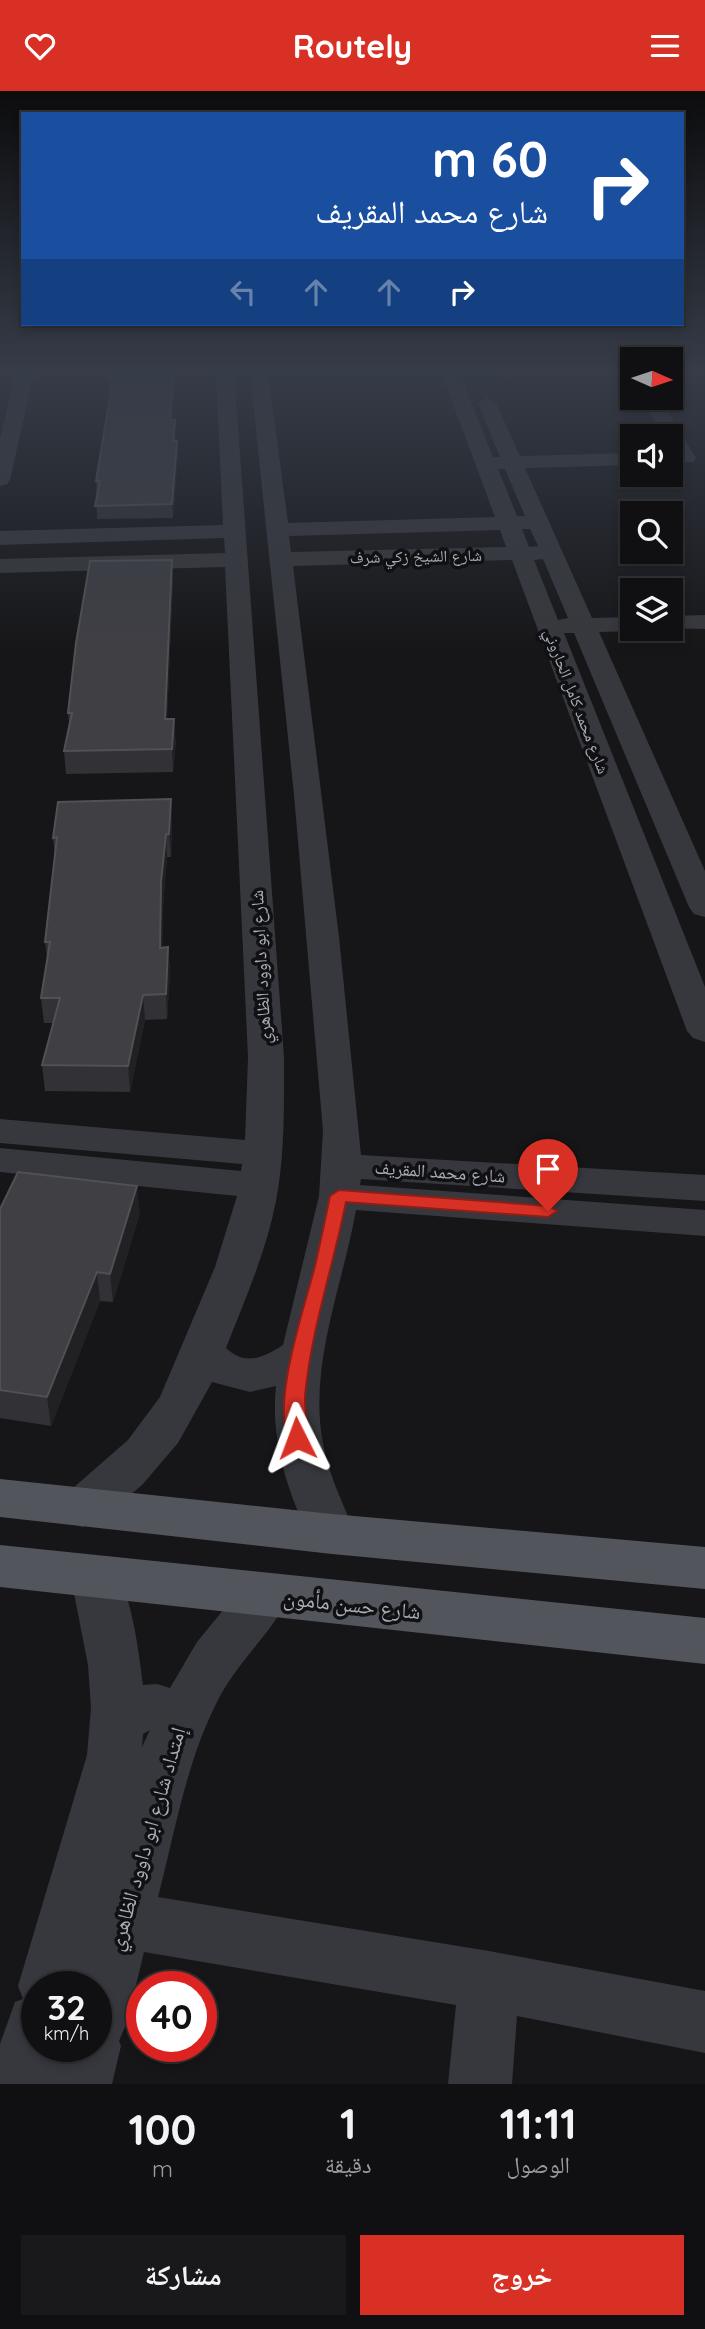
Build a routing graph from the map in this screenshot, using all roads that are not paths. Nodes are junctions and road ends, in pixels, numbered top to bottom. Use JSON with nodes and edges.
{"nodes":[{"id":1,"x":231,"y":465,"type":"edge"},
{"id":2,"x":269,"y":465,"type":"edge"},
{"id":3,"x":486,"y":465,"type":"edge"},
{"id":4,"x":514,"y":465,"type":"edge"},
{"id":5,"x":539,"y":522,"type":"junction"},
{"id":6,"x":508,"y":523,"type":"junction"},
{"id":7,"x":0,"y":538,"type":"edge"},
{"id":8,"x":279,"y":544,"type":"junction"},
{"id":9,"x":236,"y":546,"type":"junction"},
{"id":10,"x":552,"y":553,"type":"junction"},
{"id":11,"x":520,"y":554,"type":"junction"},
{"id":12,"x":0,"y":566,"type":"edge"},
{"id":13,"x":705,"y":622,"type":"edge"},
{"id":14,"x":683,"y":623,"type":"edge"},
{"id":15,"x":620,"y":624,"type":"edge"},
{"id":16,"x":584,"y":626,"type":"junction"},
{"id":17,"x":548,"y":627,"type":"junction"},
{"id":18,"x":285,"y":860,"type":"junction"},
{"id":19,"x":705,"y":907,"type":"edge"},
{"id":20,"x":705,"y":1031,"type":"edge"},
{"id":21,"x":0,"y":1131,"type":"edge"},
{"id":22,"x":0,"y":1160,"type":"edge"},
{"id":23,"x":261,"y":1170,"type":"junction"},
{"id":24,"x":340,"y":1181,"type":"junction"},
{"id":25,"x":705,"y":1188,"type":"edge"},
{"id":26,"x":705,"y":1223,"type":"edge"},
{"id":27,"x":203,"y":1351,"type":"junction"},
{"id":28,"x":299,"y":1356,"type":"junction"},
{"id":29,"x":0,"y":1498,"type":"edge"},
{"id":30,"x":82,"y":1508,"type":"junction"},
{"id":31,"x":332,"y":1534,"type":"junction"},
{"id":32,"x":0,"y":1566,"type":"edge"},
{"id":33,"x":705,"y":1568,"type":"edge"},
{"id":34,"x":96,"y":1578,"type":"junction"},
{"id":35,"x":265,"y":1596,"type":"junction"},
{"id":36,"x":705,"y":1641,"type":"edge"},
{"id":37,"x":181,"y":1718,"type":"junction"},
{"id":38,"x":119,"y":1722,"type":"junction"},
{"id":39,"x":123,"y":1920,"type":"junction"},
{"id":40,"x":52,"y":1971,"type":"edge"},
{"id":41,"x":110,"y":1971,"type":"edge"},
{"id":42,"x":489,"y":1981,"type":"junction"},
{"id":43,"x":705,"y":2022,"type":"edge"},
{"id":44,"x":26,"y":2062,"type":"edge"},
{"id":45,"x":86,"y":2062,"type":"edge"},
{"id":46,"x":19,"y":2084,"type":"edge"},
{"id":47,"x":80,"y":2084,"type":"edge"},
{"id":48,"x":480,"y":2084,"type":"edge"}],
"edges":[{"from":1,"to":9,"type":"street","name":"شارع ابو داوود الظاهري"},
{"from":2,"to":8,"type":"street","name":"شارع ابو داوود الظاهري"},
{"from":3,"to":6,"type":"street","name":"شارع محمد كامل الحاروني"},
{"from":4,"to":5,"type":"street","name":"شارع محمد كامل الحاروني"},
{"from":5,"to":6,"type":"street","name":"شارع الشيخ زكي شرف"},
{"from":5,"to":10,"type":"street","name":"شارع محمد كامل الحاروني"},
{"from":6,"to":8,"type":"street","name":"شارع الشيخ زكي شرف"},
{"from":6,"to":11,"type":"street","name":"شارع محمد كامل الحاروني"},
{"from":7,"to":9,"type":"street"},
{"from":8,"to":11,"type":"street","name":"شارع الشيخ زكي شرف"},
{"from":8,"to":18,"type":"street","name":"شارع ابو داوود الظاهري"},
{"from":9,"to":12,"type":"street"},
{"from":9,"to":18,"type":"street","name":"شارع ابو داوود الظاهري"},
{"from":10,"to":11,"type":"street","name":"شارع الشيخ زكي شرف"},
{"from":10,"to":16,"type":"street","name":"شارع محمد كامل الحاروني"},
{"from":11,"to":17,"type":"street","name":"شارع محمد كامل الحاروني"},
{"from":13,"to":14,"type":"street"},
{"from":15,"to":16,"type":"street"},
{"from":16,"to":17,"type":"street"},
{"from":16,"to":19,"type":"street","name":"شارع محمد كامل الحاروني"},
{"from":17,"to":20,"type":"street","name":"شارع محمد كامل الحاروني"},
{"from":18,"to":23,"type":"street","name":"شارع ابو داوود الظاهري"},
{"from":18,"to":24,"type":"street","name":"شارع ابو داوود الظاهري"},
{"from":21,"to":23,"type":"street"},
{"from":22,"to":23,"type":"street"},
{"from":23,"to":27,"type":"street","name":"شارع ابو داوود الظاهري"},
{"from":24,"to":25,"type":"street","name":"شارع محمد المقريف"},
{"from":24,"to":26,"type":"street","name":"شارع محمد المقريف"},
{"from":24,"to":28,"type":"street","name":"شارع ابو داوود الظاهري"},
{"from":27,"to":28,"type":"street"},
{"from":27,"to":30,"type":"street","name":"شارع ابو داوود الظاهري"},
{"from":28,"to":31,"type":"street","name":"شارع ابو داوود الظاهري"},
{"from":29,"to":30,"type":"main road"},
{"from":30,"to":31,"type":"main road"},
{"from":31,"to":33,"type":"main road"},
{"from":32,"to":34,"type":"main road","name":"شارع حسن مأمون"},
{"from":34,"to":35,"type":"main road","name":"شارع حسن مأمون"},
{"from":34,"to":38,"type":"street"},
{"from":35,"to":36,"type":"main road","name":"شارع حسن مأمون"},
{"from":35,"to":37,"type":"street","name":"إمتداد شارع ابو داوود الظاهري"},
{"from":37,"to":38,"type":"street"},
{"from":37,"to":39,"type":"street","name":"إمتداد شارع ابو داوود الظاهري"},
{"from":38,"to":40,"type":"street"},
{"from":39,"to":41,"type":"street","name":"إمتداد شارع ابو داوود الظاهري"},
{"from":39,"to":42,"type":"street"},
{"from":42,"to":43,"type":"street"},
{"from":42,"to":48,"type":"street"},
{"from":44,"to":46,"type":"street"},
{"from":45,"to":47,"type":"street"}]}
